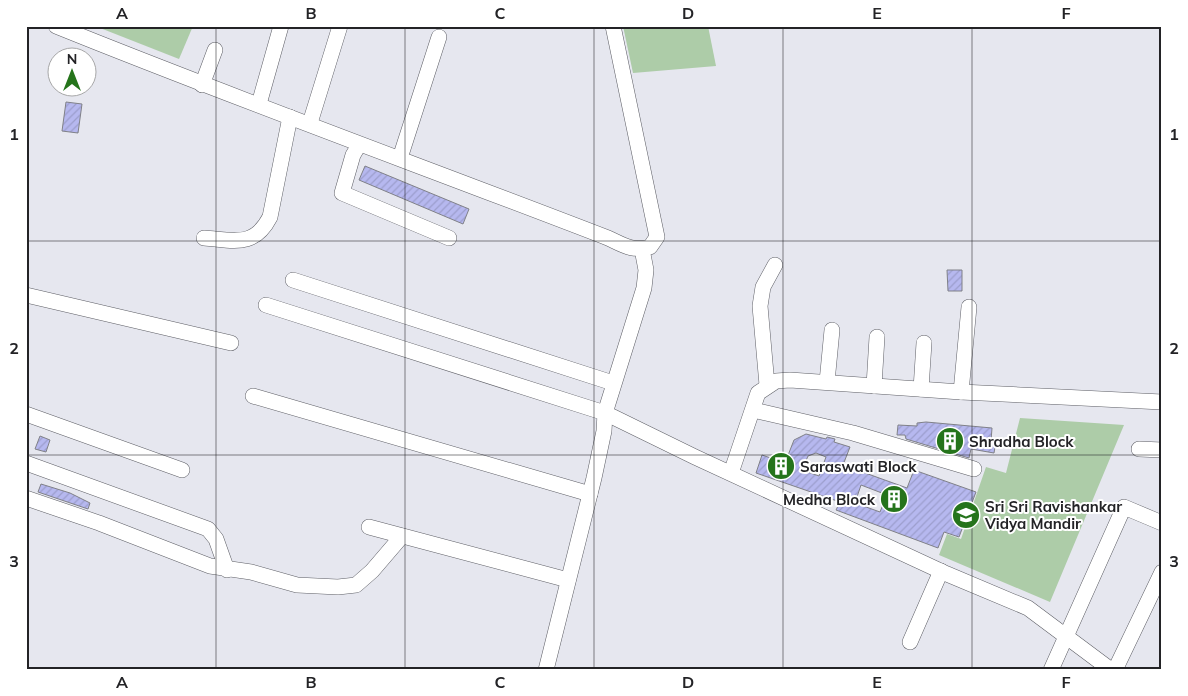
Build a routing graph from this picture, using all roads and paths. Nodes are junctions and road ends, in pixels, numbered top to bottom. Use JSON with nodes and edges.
{"nodes":[{"id":1,"x":56,"y":26,"type":"edge"},
{"id":2,"x":281,"y":26,"type":"edge"},
{"id":3,"x":340,"y":26,"type":"edge"},
{"id":4,"x":613,"y":26,"type":"edge"},
{"id":5,"x":439,"y":37,"type":"dead end"},
{"id":6,"x":215,"y":50,"type":"dead end"},
{"id":7,"x":202,"y":85,"type":"junction"},
{"id":8,"x":259,"y":104,"type":"junction"},
{"id":9,"x":290,"y":117,"type":"junction"},
{"id":10,"x":310,"y":123,"type":"junction"},
{"id":11,"x":359,"y":145,"type":"junction"},
{"id":12,"x":400,"y":158,"type":"junction"},
{"id":13,"x":204,"y":238,"type":"dead end"},
{"id":14,"x":449,"y":238,"type":"dead end"},
{"id":15,"x":642,"y":249,"type":"junction"},
{"id":16,"x":775,"y":265,"type":"dead end"},
{"id":17,"x":293,"y":280,"type":"dead end"},
{"id":18,"x":26,"y":295,"type":"edge"},
{"id":19,"x":266,"y":304,"type":"dead end"},
{"id":20,"x":969,"y":307,"type":"dead end"},
{"id":21,"x":832,"y":330,"type":"dead end"},
{"id":22,"x":877,"y":337,"type":"dead end"},
{"id":23,"x":231,"y":343,"type":"dead end"},
{"id":24,"x":924,"y":343,"type":"dead end"},
{"id":25,"x":827,"y":382,"type":"junction"},
{"id":26,"x":614,"y":383,"type":"junction"},
{"id":27,"x":767,"y":385,"type":"junction"},
{"id":28,"x":874,"y":386,"type":"junction"},
{"id":29,"x":921,"y":389,"type":"junction"},
{"id":30,"x":961,"y":392,"type":"junction"},
{"id":31,"x":253,"y":396,"type":"dead end"},
{"id":32,"x":1162,"y":402,"type":"edge"},
{"id":33,"x":753,"y":410,"type":"junction"},
{"id":34,"x":605,"y":413,"type":"junction"},
{"id":35,"x":26,"y":414,"type":"edge"},
{"id":36,"x":1139,"y":449,"type":"dead end"},
{"id":37,"x":1162,"y":450,"type":"edge"},
{"id":38,"x":26,"y":463,"type":"edge"},
{"id":39,"x":974,"y":469,"type":"dead end"},
{"id":40,"x":182,"y":470,"type":"dead end"},
{"id":41,"x":730,"y":473,"type":"junction"},
{"id":42,"x":590,"y":494,"type":"junction"},
{"id":43,"x":26,"y":498,"type":"edge"},
{"id":44,"x":1162,"y":523,"type":"edge"},
{"id":45,"x":368,"y":527,"type":"dead end"},
{"id":46,"x":402,"y":536,"type":"junction"},
{"id":47,"x":227,"y":570,"type":"junction"},
{"id":48,"x":941,"y":571,"type":"junction"},
{"id":49,"x":1162,"y":572,"type":"edge"},
{"id":50,"x":568,"y":580,"type":"junction"},
{"id":51,"x":1064,"y":635,"type":"junction"},
{"id":52,"x":910,"y":642,"type":"dead end"},
{"id":53,"x":546,"y":670,"type":"edge"},
{"id":54,"x":1050,"y":670,"type":"edge"},
{"id":55,"x":1113,"y":670,"type":"edge"}],
"edges":[{"from":1,"to":7,"type":"street"},
{"from":2,"to":8,"type":"street"},
{"from":3,"to":10,"type":"street"},
{"from":4,"to":15,"type":"street"},
{"from":5,"to":12,"type":"street"},
{"from":6,"to":7,"type":"street"},
{"from":7,"to":8,"type":"street"},
{"from":8,"to":9,"type":"street"},
{"from":9,"to":10,"type":"street"},
{"from":9,"to":13,"type":"street"},
{"from":10,"to":11,"type":"street"},
{"from":11,"to":12,"type":"street"},
{"from":11,"to":14,"type":"street"},
{"from":12,"to":15,"type":"street"},
{"from":15,"to":26,"type":"street"},
{"from":16,"to":27,"type":"street"},
{"from":17,"to":26,"type":"street"},
{"from":18,"to":23,"type":"street"},
{"from":19,"to":34,"type":"street"},
{"from":20,"to":30,"type":"street"},
{"from":21,"to":25,"type":"street"},
{"from":22,"to":28,"type":"street"},
{"from":24,"to":29,"type":"street"},
{"from":25,"to":27,"type":"street"},
{"from":25,"to":28,"type":"street"},
{"from":26,"to":34,"type":"street"},
{"from":27,"to":33,"type":"street"},
{"from":28,"to":29,"type":"street"},
{"from":29,"to":30,"type":"street"},
{"from":30,"to":32,"type":"street"},
{"from":31,"to":42,"type":"street"},
{"from":33,"to":39,"type":"street"},
{"from":33,"to":41,"type":"street"},
{"from":34,"to":41,"type":"street"},
{"from":34,"to":42,"type":"street"},
{"from":35,"to":40,"type":"street"},
{"from":36,"to":37,"type":"street"},
{"from":38,"to":47,"type":"street"},
{"from":41,"to":48,"type":"street"},
{"from":42,"to":50,"type":"street"},
{"from":43,"to":47,"type":"street"},
{"from":44,"to":51,"type":"street"},
{"from":45,"to":46,"type":"street"},
{"from":46,"to":47,"type":"street"},
{"from":46,"to":50,"type":"street"},
{"from":48,"to":51,"type":"street"},
{"from":48,"to":52,"type":"street"},
{"from":49,"to":55,"type":"street"},
{"from":50,"to":53,"type":"street"},
{"from":51,"to":54,"type":"street"},
{"from":51,"to":55,"type":"street"}]}
